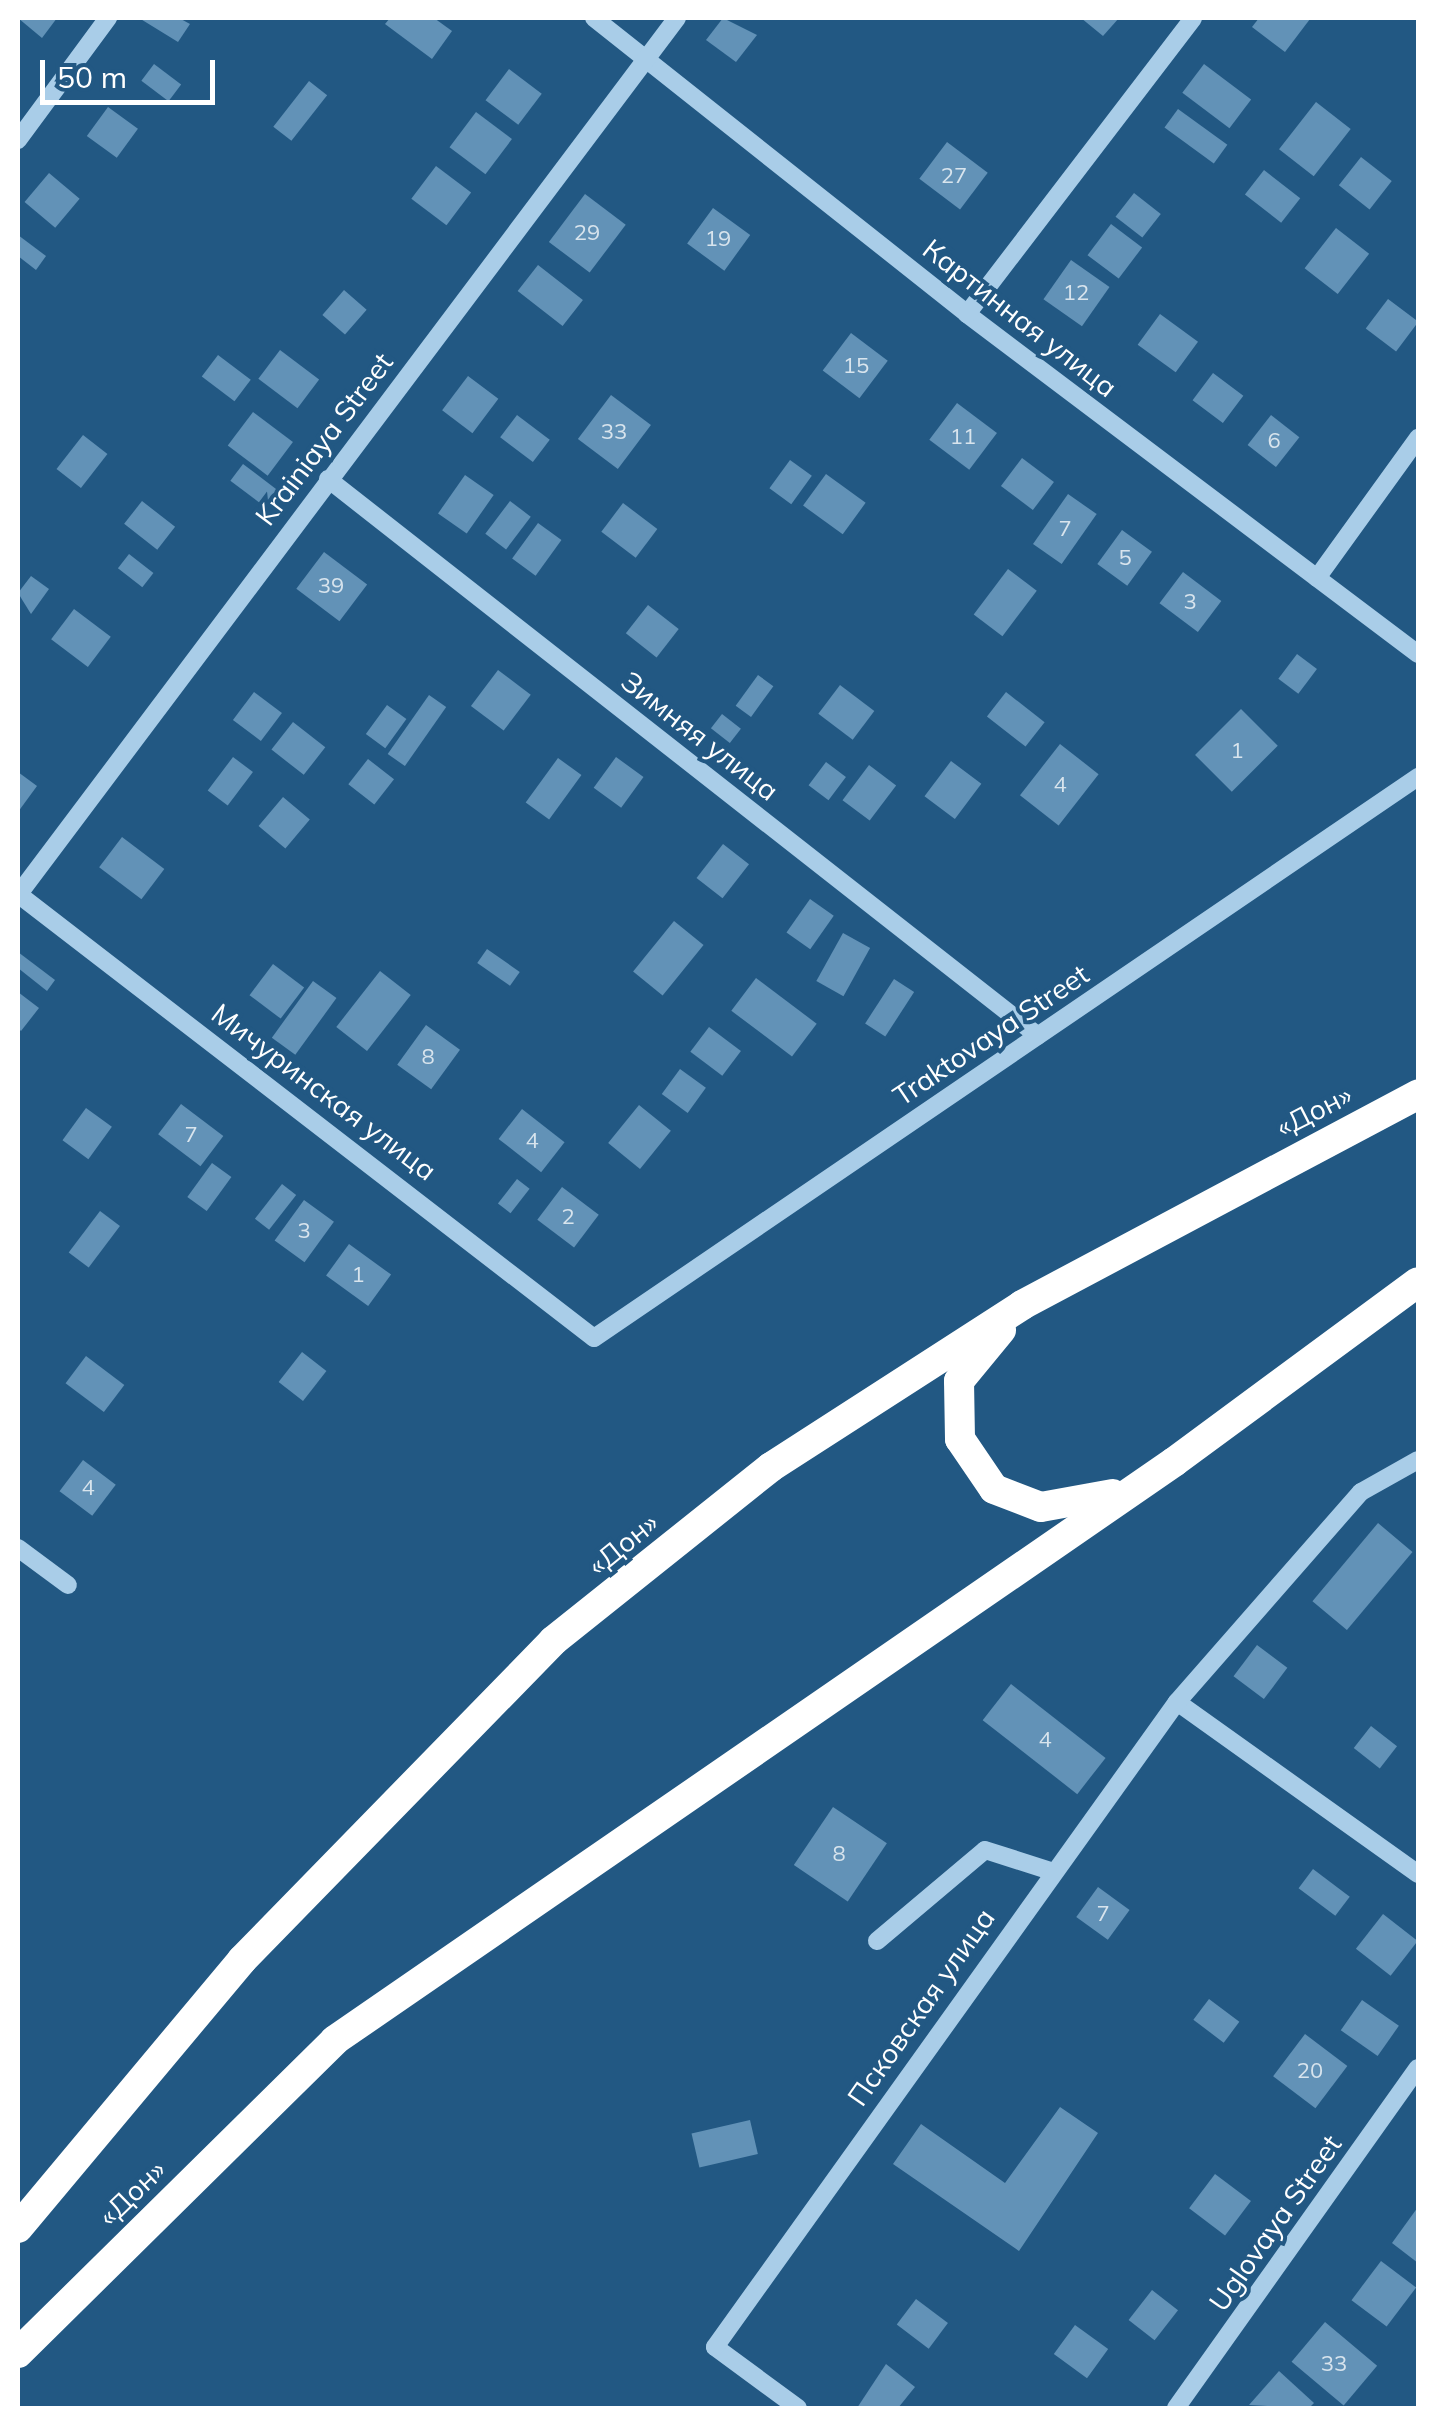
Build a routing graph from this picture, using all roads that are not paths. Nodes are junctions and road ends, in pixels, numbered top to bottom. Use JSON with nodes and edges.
{"nodes":[{"id":1,"x":108,"y":18,"type":"edge"},
{"id":2,"x":594,"y":18,"type":"edge"},
{"id":3,"x":676,"y":18,"type":"edge"},
{"id":4,"x":1193,"y":18,"type":"edge"},
{"id":5,"x":648,"y":56,"type":"junction"},
{"id":6,"x":18,"y":140,"type":"edge"},
{"id":7,"x":967,"y":314,"type":"junction"},
{"id":8,"x":1418,"y":438,"type":"edge"},
{"id":9,"x":328,"y":479,"type":"junction"},
{"id":10,"x":1317,"y":578,"type":"junction"},
{"id":11,"x":1418,"y":654,"type":"edge"},
{"id":12,"x":1418,"y":778,"type":"edge"},
{"id":13,"x":18,"y":894,"type":"edge"},
{"id":14,"x":1038,"y":1036,"type":"junction"},
{"id":15,"x":1418,"y":1094,"type":"edge"},
{"id":16,"x":1418,"y":1282,"type":"edge"},
{"id":17,"x":1022,"y":1305,"type":"junction"},
{"id":18,"x":594,"y":1338,"type":"joint"},
{"id":19,"x":1418,"y":1460,"type":"edge"},
{"id":20,"x":1174,"y":1462,"type":"junction"},
{"id":21,"x":18,"y":1548,"type":"edge"},
{"id":22,"x":68,"y":1584,"type":"dead end"},
{"id":23,"x":1177,"y":1702,"type":"junction"},
{"id":24,"x":1051,"y":1872,"type":"junction"},
{"id":25,"x":1418,"y":1874,"type":"edge"},
{"id":26,"x":877,"y":1941,"type":"dead end"},
{"id":27,"x":1418,"y":2068,"type":"edge"},
{"id":28,"x":18,"y":2228,"type":"edge"},
{"id":29,"x":18,"y":2353,"type":"edge"},
{"id":30,"x":798,"y":2408,"type":"edge"},
{"id":31,"x":1176,"y":2408,"type":"edge"}],
"edges":[{"from":1,"to":6,"type":"street"},
{"from":2,"to":5,"type":"street","name":"Картинная улица"},
{"from":3,"to":5,"type":"street","name":"Krainiaya Street"},
{"from":4,"to":7,"type":"street"},
{"from":5,"to":7,"type":"street","name":"Картинная улица"},
{"from":5,"to":9,"type":"street","name":"Krainiaya Street"},
{"from":7,"to":10,"type":"street","name":"Картинная улица"},
{"from":8,"to":10,"type":"street"},
{"from":9,"to":13,"type":"street","name":"Krainiaya Street"},
{"from":9,"to":14,"type":"street","name":"Зимняя улица"},
{"from":10,"to":11,"type":"street","name":"Картинная улица"},
{"from":12,"to":14,"type":"street","name":"Traktovaya Street"},
{"from":13,"to":18,"type":"street","name":"Мичуринская улица"},
{"from":14,"to":18,"type":"street","name":"Traktovaya Street"},
{"from":15,"to":17,"type":"highway","name":"«Дон»"},
{"from":16,"to":20,"type":"highway","name":"«Дон»"},
{"from":17,"to":20,"type":"highway"},
{"from":17,"to":28,"type":"highway","name":"«Дон»"},
{"from":19,"to":23,"type":"street","name":"Псковская улица"},
{"from":20,"to":29,"type":"highway","name":"«Дон»"},
{"from":21,"to":22,"type":"street"},
{"from":23,"to":24,"type":"street","name":"Псковская улица"},
{"from":23,"to":25,"type":"street"},
{"from":24,"to":26,"type":"street"},
{"from":24,"to":30,"type":"street","name":"Псковская улица"},
{"from":27,"to":31,"type":"street","name":"Uglovaya Street"}]}
